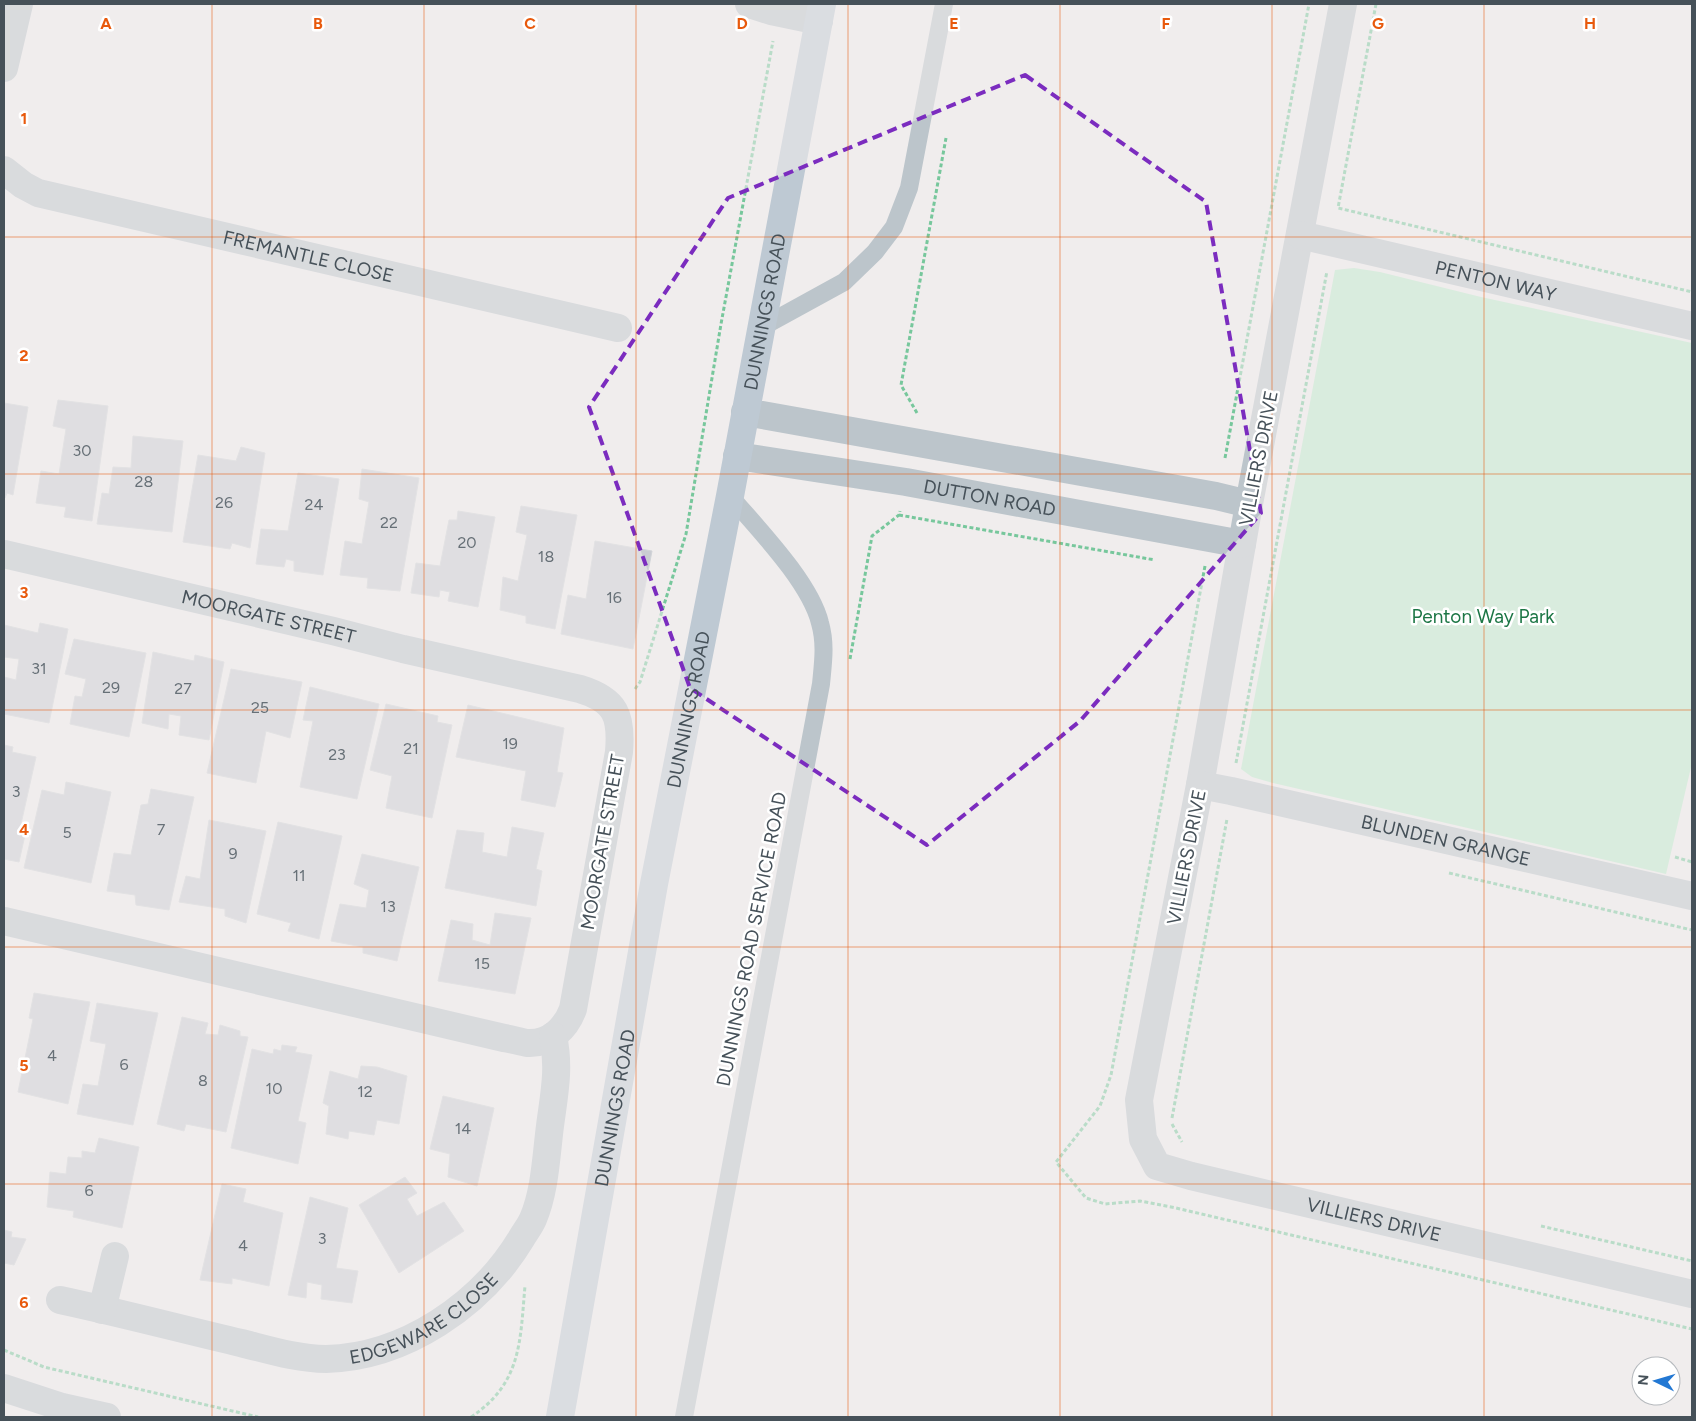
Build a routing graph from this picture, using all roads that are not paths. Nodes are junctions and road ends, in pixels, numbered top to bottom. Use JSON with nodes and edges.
{"nodes":[{"id":1,"x":19,"y":4,"type":"edge"},
{"id":2,"x":750,"y":4,"type":"edge"},
{"id":3,"x":944,"y":4,"type":"edge"},
{"id":4,"x":1343,"y":4,"type":"edge"},
{"id":5,"x":820,"y":12,"type":"edge"},
{"id":6,"x":4,"y":68,"type":"edge"},
{"id":7,"x":4,"y":170,"type":"edge"},
{"id":8,"x":1300,"y":235,"type":"junction"},
{"id":9,"x":1692,"y":326,"type":"edge"},
{"id":10,"x":618,"y":328,"type":"dead end"},
{"id":11,"x":760,"y":328,"type":"junction"},
{"id":12,"x":745,"y":412,"type":"junction"},
{"id":13,"x":737,"y":456,"type":"junction"},
{"id":14,"x":730,"y":496,"type":"junction"},
{"id":15,"x":1249,"y":504,"type":"junction"},
{"id":16,"x":1242,"y":544,"type":"junction"},
{"id":17,"x":4,"y":554,"type":"edge"},
{"id":18,"x":1200,"y":785,"type":"junction"},
{"id":19,"x":1692,"y":896,"type":"edge"},
{"id":20,"x":4,"y":920,"type":"edge"},
{"id":21,"x":553,"y":1036,"type":"junction"},
{"id":22,"x":114,"y":1256,"type":"dead end"},
{"id":23,"x":1692,"y":1294,"type":"edge"},
{"id":24,"x":60,"y":1300,"type":"dead end"},
{"id":25,"x":102,"y":1310,"type":"junction"},
{"id":26,"x":4,"y":1388,"type":"edge"},
{"id":27,"x":107,"y":1417,"type":"edge"},
{"id":28,"x":560,"y":1417,"type":"edge"},
{"id":29,"x":684,"y":1417,"type":"edge"}],
"edges":[{"from":1,"to":6,"type":"street"},
{"from":2,"to":5,"type":"street"},
{"from":3,"to":11,"type":"lane"},
{"from":4,"to":8,"type":"street","name":"VILLIERS DRIVE"},
{"from":5,"to":11,"type":"street","name":"DUNNINGS ROAD"},
{"from":7,"to":10,"type":"street","name":"FREMANTLE CLOSE"},
{"from":8,"to":9,"type":"street","name":"PENTON WAY"},
{"from":8,"to":15,"type":"street","name":"VILLIERS DRIVE"},
{"from":11,"to":12,"type":"street","name":"DUNNINGS ROAD"},
{"from":12,"to":13,"type":"street","name":"DUNNINGS ROAD"},
{"from":12,"to":15,"type":"street"},
{"from":13,"to":14,"type":"street","name":"DUNNINGS ROAD"},
{"from":13,"to":16,"type":"street","name":"DUTTON ROAD"},
{"from":14,"to":28,"type":"street","name":"DUNNINGS ROAD"},
{"from":14,"to":29,"type":"lane","name":"DUNNINGS ROAD SERVICE ROAD"},
{"from":15,"to":16,"type":"street","name":"VILLIERS DRIVE"},
{"from":16,"to":18,"type":"street","name":"VILLIERS DRIVE"},
{"from":17,"to":21,"type":"street","name":"MOORGATE STREET"},
{"from":18,"to":19,"type":"street","name":"BLUNDEN GRANGE"},
{"from":18,"to":23,"type":"street","name":"VILLIERS DRIVE"},
{"from":20,"to":21,"type":"street"},
{"from":21,"to":25,"type":"street","name":"EDGEWARE CLOSE"},
{"from":22,"to":25,"type":"street"},
{"from":24,"to":25,"type":"street","name":"EDGEWARE CLOSE"},
{"from":26,"to":27,"type":"street"}]}
